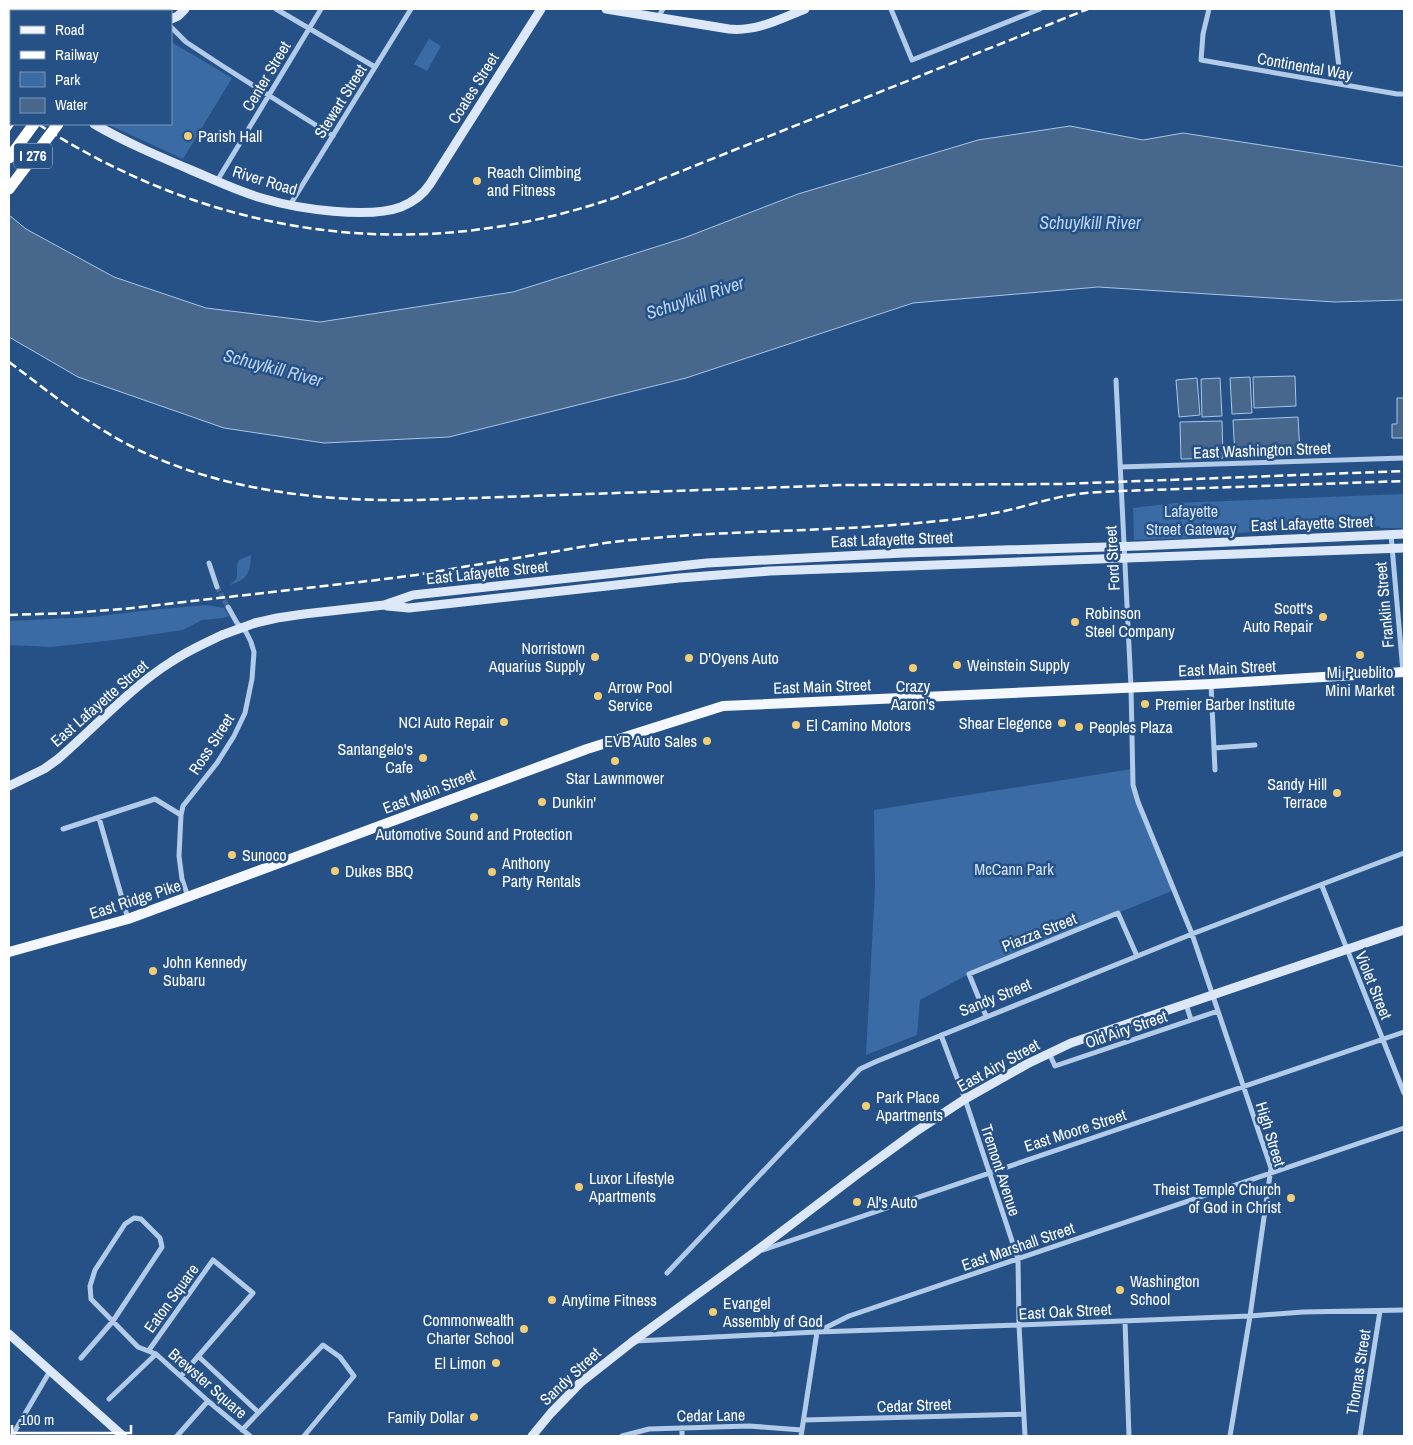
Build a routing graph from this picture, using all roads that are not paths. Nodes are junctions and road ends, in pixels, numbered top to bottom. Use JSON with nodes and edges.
{"nodes":[{"id":1,"x":138,"y":9,"type":"edge"},
{"id":2,"x":185,"y":9,"type":"edge"},
{"id":3,"x":276,"y":9,"type":"edge"},
{"id":4,"x":321,"y":9,"type":"edge"},
{"id":5,"x":410,"y":9,"type":"edge"},
{"id":6,"x":541,"y":9,"type":"edge"},
{"id":7,"x":606,"y":9,"type":"edge"},
{"id":8,"x":663,"y":9,"type":"edge"},
{"id":9,"x":788,"y":9,"type":"edge"},
{"id":10,"x":804,"y":9,"type":"edge"},
{"id":11,"x":891,"y":9,"type":"edge"},
{"id":12,"x":1040,"y":9,"type":"edge"},
{"id":13,"x":1209,"y":9,"type":"edge"},
{"id":14,"x":1332,"y":9,"type":"edge"},
{"id":15,"x":143,"y":10,"type":"edge"},
{"id":16,"x":658,"y":17,"type":"junction"},
{"id":17,"x":783,"y":18,"type":"junction"},
{"id":18,"x":172,"y":19,"type":"edge"},
{"id":19,"x":172,"y":28,"type":"edge"},
{"id":20,"x":309,"y":29,"type":"junction"},
{"id":21,"x":375,"y":68,"type":"junction"},
{"id":22,"x":1341,"y":84,"type":"junction"},
{"id":23,"x":1404,"y":94,"type":"edge"},
{"id":24,"x":269,"y":96,"type":"junction"},
{"id":25,"x":33,"y":125,"type":"edge"},
{"id":26,"x":57,"y":125,"type":"edge"},
{"id":27,"x":96,"y":125,"type":"edge"},
{"id":28,"x":333,"y":136,"type":"junction"},
{"id":29,"x":9,"y":158,"type":"edge"},
{"id":30,"x":217,"y":181,"type":"junction"},
{"id":31,"x":430,"y":184,"type":"joint"},
{"id":32,"x":9,"y":189,"type":"edge"},
{"id":33,"x":290,"y":205,"type":"junction"},
{"id":34,"x":1116,"y":380,"type":"dead end"},
{"id":35,"x":1404,"y":458,"type":"edge"},
{"id":36,"x":1120,"y":467,"type":"junction"},
{"id":37,"x":1404,"y":534,"type":"edge"},
{"id":38,"x":1392,"y":535,"type":"junction"},
{"id":39,"x":1124,"y":546,"type":"junction"},
{"id":40,"x":1392,"y":548,"type":"junction"},
{"id":41,"x":1404,"y":548,"type":"edge"},
{"id":42,"x":1124,"y":558,"type":"junction"},
{"id":43,"x":209,"y":563,"type":"dead end"},
{"id":44,"x":218,"y":587,"type":"tunnel mouth"},
{"id":45,"x":384,"y":605,"type":"junction"},
{"id":46,"x":228,"y":607,"type":"tunnel mouth"},
{"id":47,"x":1404,"y":672,"type":"edge"},
{"id":48,"x":1211,"y":684,"type":"junction"},
{"id":49,"x":1131,"y":687,"type":"junction"},
{"id":50,"x":1255,"y":745,"type":"dead end"},
{"id":51,"x":1214,"y":748,"type":"junction"},
{"id":52,"x":1215,"y":770,"type":"dead end"},
{"id":53,"x":9,"y":786,"type":"edge"},
{"id":54,"x":181,"y":815,"type":"junction"},
{"id":55,"x":100,"y":818,"type":"junction"},
{"id":56,"x":63,"y":829,"type":"dead end"},
{"id":57,"x":1404,"y":853,"type":"edge"},
{"id":58,"x":268,"y":867,"type":"joint"},
{"id":59,"x":1322,"y":886,"type":"junction"},
{"id":60,"x":189,"y":897,"type":"junction"},
{"id":61,"x":128,"y":919,"type":"junction"},
{"id":62,"x":1404,"y":930,"type":"edge"},
{"id":63,"x":1192,"y":934,"type":"junction"},
{"id":64,"x":1346,"y":949,"type":"junction"},
{"id":65,"x":9,"y":952,"type":"edge"},
{"id":66,"x":1136,"y":956,"type":"junction"},
{"id":67,"x":1213,"y":995,"type":"junction"},
{"id":68,"x":1186,"y":1004,"type":"junction"},
{"id":69,"x":1218,"y":1011,"type":"junction"},
{"id":70,"x":986,"y":1016,"type":"junction"},
{"id":71,"x":1192,"y":1020,"type":"junction"},
{"id":72,"x":1404,"y":1032,"type":"edge"},
{"id":73,"x":941,"y":1035,"type":"junction"},
{"id":74,"x":1383,"y":1040,"type":"junction"},
{"id":75,"x":1049,"y":1053,"type":"junction"},
{"id":76,"x":1244,"y":1088,"type":"junction"},
{"id":77,"x":1404,"y":1093,"type":"edge"},
{"id":78,"x":965,"y":1099,"type":"junction"},
{"id":79,"x":1404,"y":1128,"type":"edge"},
{"id":80,"x":988,"y":1172,"type":"junction"},
{"id":81,"x":1271,"y":1174,"type":"junction"},
{"id":82,"x":755,"y":1252,"type":"junction"},
{"id":83,"x":1018,"y":1259,"type":"junction"},
{"id":84,"x":668,"y":1273,"type":"dead end"},
{"id":85,"x":1404,"y":1310,"type":"edge"},
{"id":86,"x":1380,"y":1311,"type":"junction"},
{"id":87,"x":1250,"y":1316,"type":"junction"},
{"id":88,"x":113,"y":1321,"type":"junction"},
{"id":89,"x":1125,"y":1321,"type":"junction"},
{"id":90,"x":1019,"y":1325,"type":"junction"},
{"id":91,"x":816,"y":1332,"type":"junction"},
{"id":92,"x":9,"y":1334,"type":"edge"},
{"id":93,"x":632,"y":1342,"type":"junction"},
{"id":94,"x":149,"y":1350,"type":"junction"},
{"id":95,"x":156,"y":1354,"type":"junction"},
{"id":96,"x":198,"y":1356,"type":"junction"},
{"id":97,"x":81,"y":1358,"type":"dead end"},
{"id":98,"x":50,"y":1372,"type":"junction"},
{"id":99,"x":181,"y":1376,"type":"junction"},
{"id":100,"x":109,"y":1399,"type":"dead end"},
{"id":101,"x":208,"y":1401,"type":"junction"},
{"id":102,"x":258,"y":1412,"type":"junction"},
{"id":103,"x":1024,"y":1414,"type":"junction"},
{"id":104,"x":804,"y":1420,"type":"junction"},
{"id":105,"x":682,"y":1428,"type":"junction"},
{"id":106,"x":242,"y":1430,"type":"junction"},
{"id":107,"x":802,"y":1430,"type":"junction"},
{"id":108,"x":12,"y":1436,"type":"edge"},
{"id":109,"x":123,"y":1436,"type":"edge"},
{"id":110,"x":177,"y":1436,"type":"edge"},
{"id":111,"x":250,"y":1436,"type":"edge"},
{"id":112,"x":304,"y":1436,"type":"edge"},
{"id":113,"x":532,"y":1436,"type":"edge"},
{"id":114,"x":622,"y":1436,"type":"edge"},
{"id":115,"x":682,"y":1436,"type":"edge"},
{"id":116,"x":801,"y":1436,"type":"edge"},
{"id":117,"x":1025,"y":1436,"type":"edge"},
{"id":118,"x":1129,"y":1436,"type":"edge"},
{"id":119,"x":1230,"y":1436,"type":"edge"},
{"id":120,"x":1360,"y":1436,"type":"edge"}],
"edges":[{"from":1,"to":15,"type":"street"},
{"from":2,"to":18,"type":"street"},
{"from":3,"to":20,"type":"street"},
{"from":4,"to":20,"type":"street","name":"Center Street"},
{"from":5,"to":21,"type":"street","name":"Stewart Street"},
{"from":6,"to":31,"type":"street","name":"Coates Street"},
{"from":7,"to":16,"type":"street"},
{"from":8,"to":16,"type":"street"},
{"from":9,"to":17,"type":"street"},
{"from":10,"to":17,"type":"street"},
{"from":11,"to":12,"type":"street"},
{"from":13,"to":22,"type":"street","name":"Continental Way"},
{"from":14,"to":22,"type":"street"},
{"from":16,"to":17,"type":"street"},
{"from":19,"to":24,"type":"street"},
{"from":20,"to":21,"type":"street"},
{"from":20,"to":24,"type":"street","name":"Center Street"},
{"from":21,"to":28,"type":"street","name":"Stewart Street"},
{"from":22,"to":23,"type":"street","name":"Continental Way"},
{"from":24,"to":28,"type":"street"},
{"from":24,"to":30,"type":"street","name":"Center Street"},
{"from":25,"to":29,"type":"highway","number":"I 276"},
{"from":26,"to":32,"type":"highway","number":"I 276","bridge":true},
{"from":27,"to":30,"type":"street","name":"River Road"},
{"from":28,"to":33,"type":"street","name":"Stewart Street"},
{"from":30,"to":33,"type":"street","name":"River Road"},
{"from":31,"to":33,"type":"street","name":"River Road"},
{"from":34,"to":36,"type":"street","name":"Ford Street"},
{"from":35,"to":36,"type":"street","name":"East Washington Street"},
{"from":36,"to":39,"type":"street","name":"Ford Street"},
{"from":37,"to":38,"type":"street","name":"East Lafayette Street"},
{"from":38,"to":39,"type":"street","name":"East Lafayette Street"},
{"from":38,"to":40,"type":"street","name":"Franklin Street"},
{"from":39,"to":42,"type":"street","name":"Ford Street"},
{"from":39,"to":45,"type":"street","name":"East Lafayette Street"},
{"from":40,"to":41,"type":"street","name":"East Lafayette Street"},
{"from":40,"to":42,"type":"street","name":"East Lafayette Street"},
{"from":40,"to":47,"type":"street","name":"Franklin Street"},
{"from":42,"to":45,"type":"street","name":"East Lafayette Street"},
{"from":42,"to":49,"type":"street","name":"Ford Street"},
{"from":43,"to":44,"type":"street"},
{"from":45,"to":53,"type":"street","name":"East Lafayette Street","bridge":true},
{"from":46,"to":54,"type":"street","name":"Ross Street"},
{"from":47,"to":48,"type":"main road","name":"East Main Street"},
{"from":48,"to":49,"type":"main road","name":"East Main Street"},
{"from":48,"to":51,"type":"street"},
{"from":49,"to":58,"type":"main road","name":"East Main Street"},
{"from":49,"to":63,"type":"street","name":"Ford Street"},
{"from":50,"to":51,"type":"street"},
{"from":51,"to":52,"type":"street"},
{"from":54,"to":55,"type":"street"},
{"from":54,"to":60,"type":"street","name":"Ross Street"},
{"from":55,"to":56,"type":"street"},
{"from":55,"to":61,"type":"street"},
{"from":57,"to":59,"type":"street","name":"Sandy Street"},
{"from":58,"to":60,"type":"main road","name":"East Ridge Pike"},
{"from":59,"to":63,"type":"street","name":"Sandy Street"},
{"from":59,"to":64,"type":"street","name":"Violet Street"},
{"from":60,"to":61,"type":"main road","name":"East Ridge Pike"},
{"from":61,"to":65,"type":"main road","name":"East Ridge Pike"},
{"from":62,"to":64,"type":"street","name":"East Airy Street"},
{"from":63,"to":66,"type":"street","name":"Sandy Street"},
{"from":63,"to":67,"type":"street","name":"High Street"},
{"from":64,"to":67,"type":"street","name":"East Airy Street"},
{"from":64,"to":74,"type":"street","name":"Violet Street"},
{"from":66,"to":70,"type":"street","name":"Sandy Street"},
{"from":66,"to":70,"type":"street","name":"Piazza Street"},
{"from":67,"to":68,"type":"street","name":"East Airy Street"},
{"from":67,"to":69,"type":"street","name":"High Street"},
{"from":68,"to":71,"type":"street"},
{"from":68,"to":75,"type":"street","name":"East Airy Street"},
{"from":69,"to":71,"type":"street","name":"Old Airy Street"},
{"from":69,"to":76,"type":"street","name":"High Street"},
{"from":70,"to":73,"type":"street","name":"Sandy Street"},
{"from":71,"to":75,"type":"street","name":"Old Airy Street"},
{"from":72,"to":74,"type":"street","name":"East Moore Street"},
{"from":73,"to":78,"type":"street","name":"Tremont Avenue"},
{"from":73,"to":84,"type":"street","name":"Sandy Street"},
{"from":74,"to":76,"type":"street","name":"East Moore Street"},
{"from":74,"to":77,"type":"street","name":"Violet Street"},
{"from":75,"to":78,"type":"street","name":"East Airy Street"},
{"from":76,"to":80,"type":"street","name":"East Moore Street"},
{"from":76,"to":81,"type":"street","name":"High Street"},
{"from":78,"to":80,"type":"street","name":"Tremont Avenue"},
{"from":78,"to":82,"type":"street","name":"East Airy Street"},
{"from":79,"to":81,"type":"street","name":"East Marshall Street"},
{"from":80,"to":82,"type":"street","name":"East Moore Street"},
{"from":80,"to":83,"type":"street","name":"Tremont Avenue"},
{"from":81,"to":83,"type":"street","name":"East Marshall Street"},
{"from":81,"to":87,"type":"street","name":"High Street"},
{"from":82,"to":93,"type":"street","name":"East Airy Street"},
{"from":83,"to":90,"type":"street","name":"Tremont Avenue"},
{"from":83,"to":91,"type":"street","name":"East Marshall Street"},
{"from":85,"to":86,"type":"street","name":"East Oak Street"},
{"from":86,"to":87,"type":"street","name":"East Oak Street"},
{"from":86,"to":120,"type":"street","name":"Thomas Street"},
{"from":87,"to":89,"type":"street","name":"East Oak Street"},
{"from":87,"to":119,"type":"street","name":"High Street"},
{"from":88,"to":88,"type":"street"},
{"from":88,"to":94,"type":"street","name":"Brewster Square"},
{"from":88,"to":97,"type":"street"},
{"from":89,"to":90,"type":"street","name":"East Oak Street"},
{"from":89,"to":118,"type":"street"},
{"from":90,"to":91,"type":"street","name":"East Oak Street"},
{"from":90,"to":103,"type":"street","name":"Tremont Avenue"},
{"from":91,"to":93,"type":"street","name":"East Marshall Street"},
{"from":91,"to":104,"type":"street"},
{"from":92,"to":98,"type":"street"},
{"from":93,"to":113,"type":"street","name":"Sandy Street"},
{"from":94,"to":95,"type":"street","name":"Brewster Square"},
{"from":94,"to":96,"type":"street","name":"Eaton Square"},
{"from":95,"to":99,"type":"street","name":"Brewster Square"},
{"from":95,"to":100,"type":"street"},
{"from":96,"to":99,"type":"street"},
{"from":96,"to":102,"type":"street"},
{"from":98,"to":108,"type":"street"},
{"from":98,"to":109,"type":"street"},
{"from":99,"to":101,"type":"street","name":"Brewster Square"},
{"from":101,"to":106,"type":"street","name":"Brewster Square"},
{"from":101,"to":110,"type":"street"},
{"from":102,"to":106,"type":"street"},
{"from":102,"to":112,"type":"street"},
{"from":103,"to":104,"type":"street","name":"Cedar Street"},
{"from":103,"to":117,"type":"street","name":"Tremont Avenue"},
{"from":104,"to":107,"type":"street"},
{"from":105,"to":107,"type":"street","name":"Cedar Lane"},
{"from":105,"to":114,"type":"street","name":"Cedar Lane"},
{"from":105,"to":115,"type":"street"},
{"from":106,"to":111,"type":"street","name":"Brewster Square"},
{"from":107,"to":116,"type":"street"}]}
